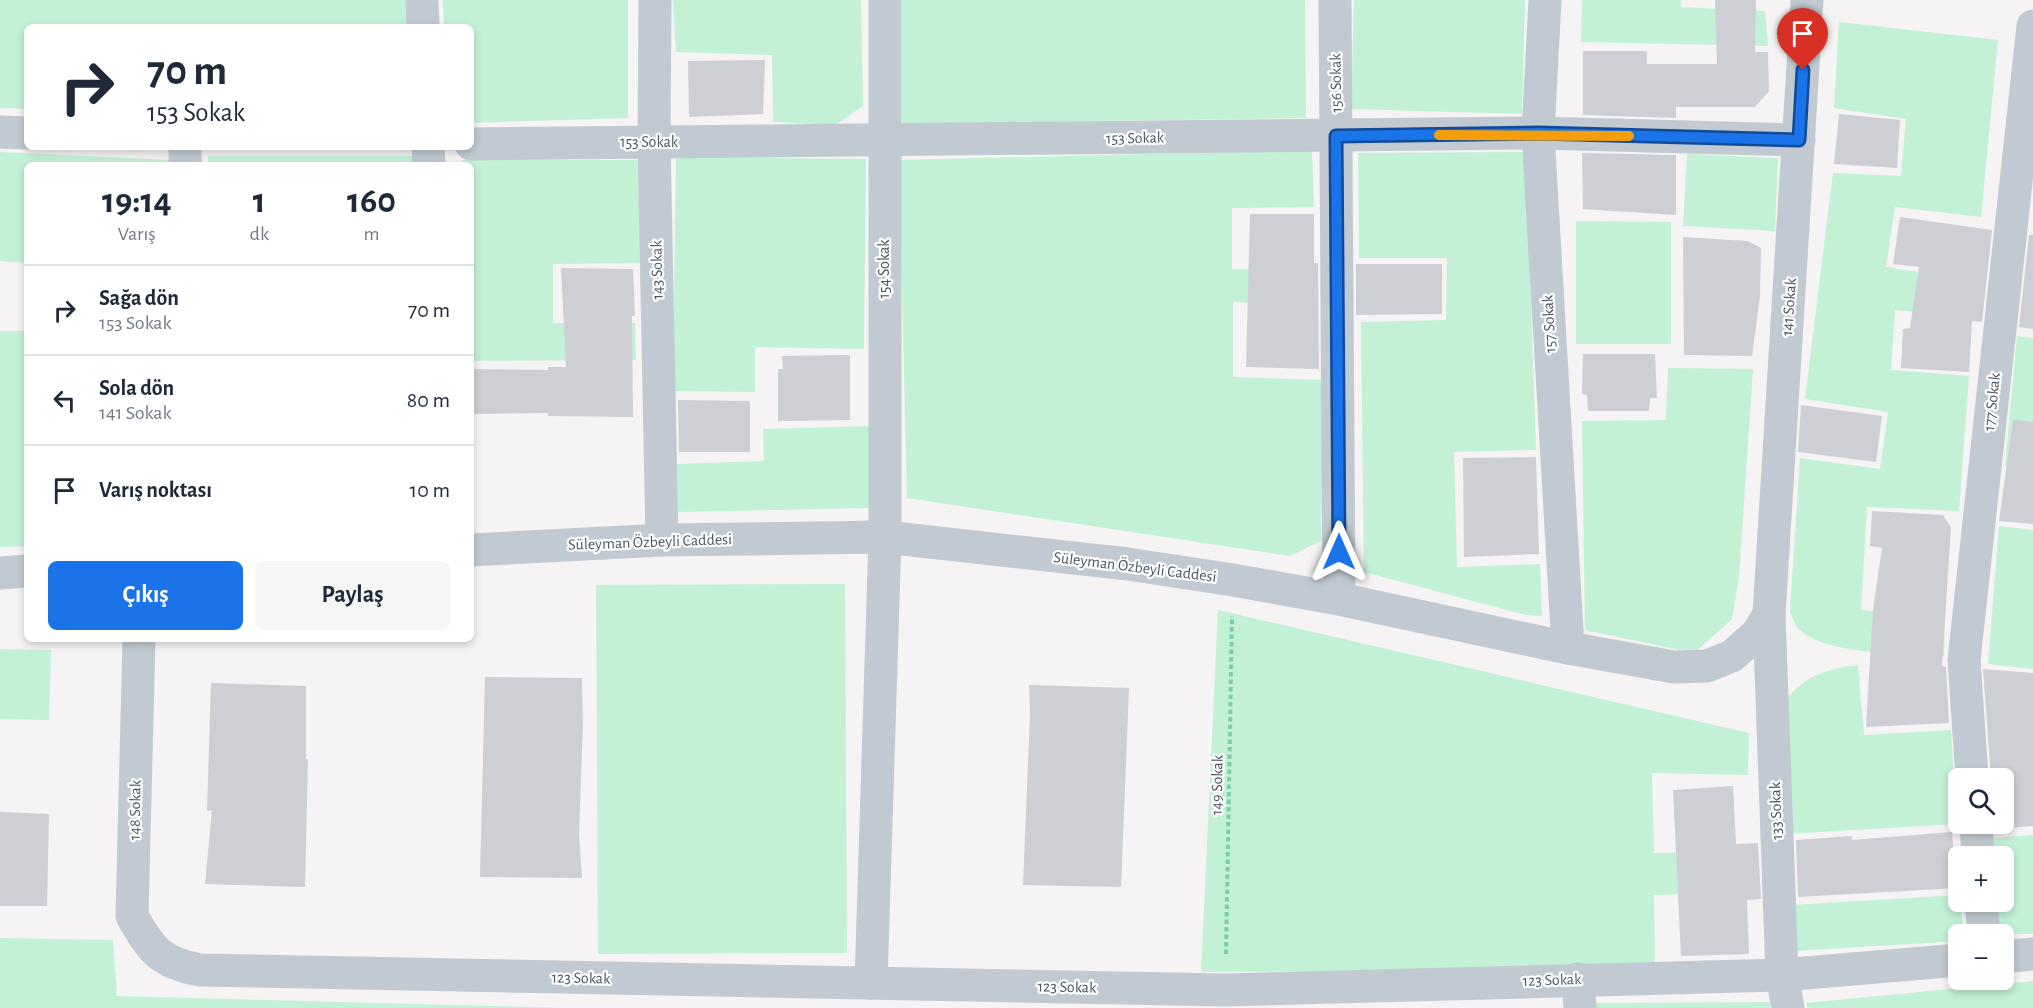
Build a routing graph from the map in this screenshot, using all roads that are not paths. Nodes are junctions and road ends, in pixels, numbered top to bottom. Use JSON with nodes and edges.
{"nodes":[{"id":1,"x":422,"y":0,"type":"edge"},
{"id":2,"x":655,"y":0,"type":"edge"},
{"id":3,"x":885,"y":0,"type":"edge"},
{"id":4,"x":1335,"y":0,"type":"edge"},
{"id":5,"x":1545,"y":0,"type":"edge"},
{"id":6,"x":1807,"y":0,"type":"edge"},
{"id":7,"x":423,"y":24,"type":"edge"},
{"id":8,"x":2033,"y":26,"type":"edge"},
{"id":9,"x":0,"y":132,"type":"edge"},
{"id":10,"x":24,"y":133,"type":"edge"},
{"id":11,"x":1538,"y":133,"type":"junction"},
{"id":12,"x":1336,"y":136,"type":"junction"},
{"id":13,"x":1799,"y":140,"type":"junction"},
{"id":14,"x":654,"y":141,"type":"junction"},
{"id":15,"x":884,"y":142,"type":"junction"},
{"id":16,"x":474,"y":144,"type":"edge"},
{"id":17,"x":885,"y":537,"type":"junction"},
{"id":18,"x":662,"y":540,"type":"junction"},
{"id":19,"x":474,"y":550,"type":"edge"},
{"id":20,"x":24,"y":571,"type":"edge"},
{"id":21,"x":0,"y":573,"type":"edge"},
{"id":22,"x":1339,"y":599,"type":"junction"},
{"id":23,"x":1769,"y":614,"type":"junction"},
{"id":24,"x":139,"y":642,"type":"edge"},
{"id":25,"x":1568,"y":648,"type":"junction"},
{"id":26,"x":1971,"y":768,"type":"edge"},
{"id":27,"x":2033,"y":954,"type":"edge"},
{"id":28,"x":2014,"y":956,"type":"edge"},
{"id":29,"x":1948,"y":961,"type":"edge"},
{"id":30,"x":174,"y":966,"type":"joint"},
{"id":31,"x":1782,"y":975,"type":"junction"},
{"id":32,"x":871,"y":983,"type":"junction"},
{"id":33,"x":1579,"y":993,"type":"edge"},
{"id":34,"x":1788,"y":1008,"type":"edge"}],
"edges":[{"from":1,"to":7,"type":"street"},
{"from":2,"to":14,"type":"street","name":"143 Sokak"},
{"from":3,"to":15,"type":"street","name":"154 Sokak"},
{"from":4,"to":12,"type":"street","name":"156 Sokak"},
{"from":5,"to":11,"type":"street","name":"157 Sokak"},
{"from":6,"to":13,"type":"street","name":"141 Sokak"},
{"from":8,"to":26,"type":"street","name":"177 Sokak"},
{"from":9,"to":10,"type":"street"},
{"from":11,"to":12,"type":"street","name":"153 Sokak"},
{"from":11,"to":13,"type":"street","name":"153 Sokak"},
{"from":11,"to":25,"type":"street","name":"157 Sokak"},
{"from":12,"to":15,"type":"street","name":"153 Sokak"},
{"from":12,"to":22,"type":"street","name":"156 Sokak"},
{"from":13,"to":23,"type":"street","name":"141 Sokak"},
{"from":14,"to":15,"type":"street","name":"153 Sokak"},
{"from":14,"to":16,"type":"street","name":"153 Sokak"},
{"from":14,"to":18,"type":"street","name":"143 Sokak"},
{"from":15,"to":17,"type":"street","name":"154 Sokak"},
{"from":17,"to":18,"type":"street","name":"Süleyman Özbeyli Caddesi"},
{"from":17,"to":22,"type":"street","name":"Süleyman Özbeyli Caddesi"},
{"from":17,"to":32,"type":"street","name":"154 Sokak"},
{"from":18,"to":19,"type":"street","name":"Süleyman Özbeyli Caddesi"},
{"from":20,"to":21,"type":"street"},
{"from":22,"to":25,"type":"street","name":"Süleyman Özbeyli Caddesi"},
{"from":23,"to":25,"type":"street","name":"Süleyman Özbeyli Caddesi"},
{"from":23,"to":31,"type":"street","name":"133 Sokak"},
{"from":24,"to":30,"type":"street","name":"148 Sokak"},
{"from":27,"to":28,"type":"street"},
{"from":29,"to":31,"type":"street","name":"123 Sokak"},
{"from":30,"to":32,"type":"street","name":"123 Sokak"},
{"from":31,"to":33,"type":"street","name":"123 Sokak"},
{"from":31,"to":34,"type":"street","name":"133 Sokak"},
{"from":32,"to":33,"type":"street","name":"123 Sokak"}]}
